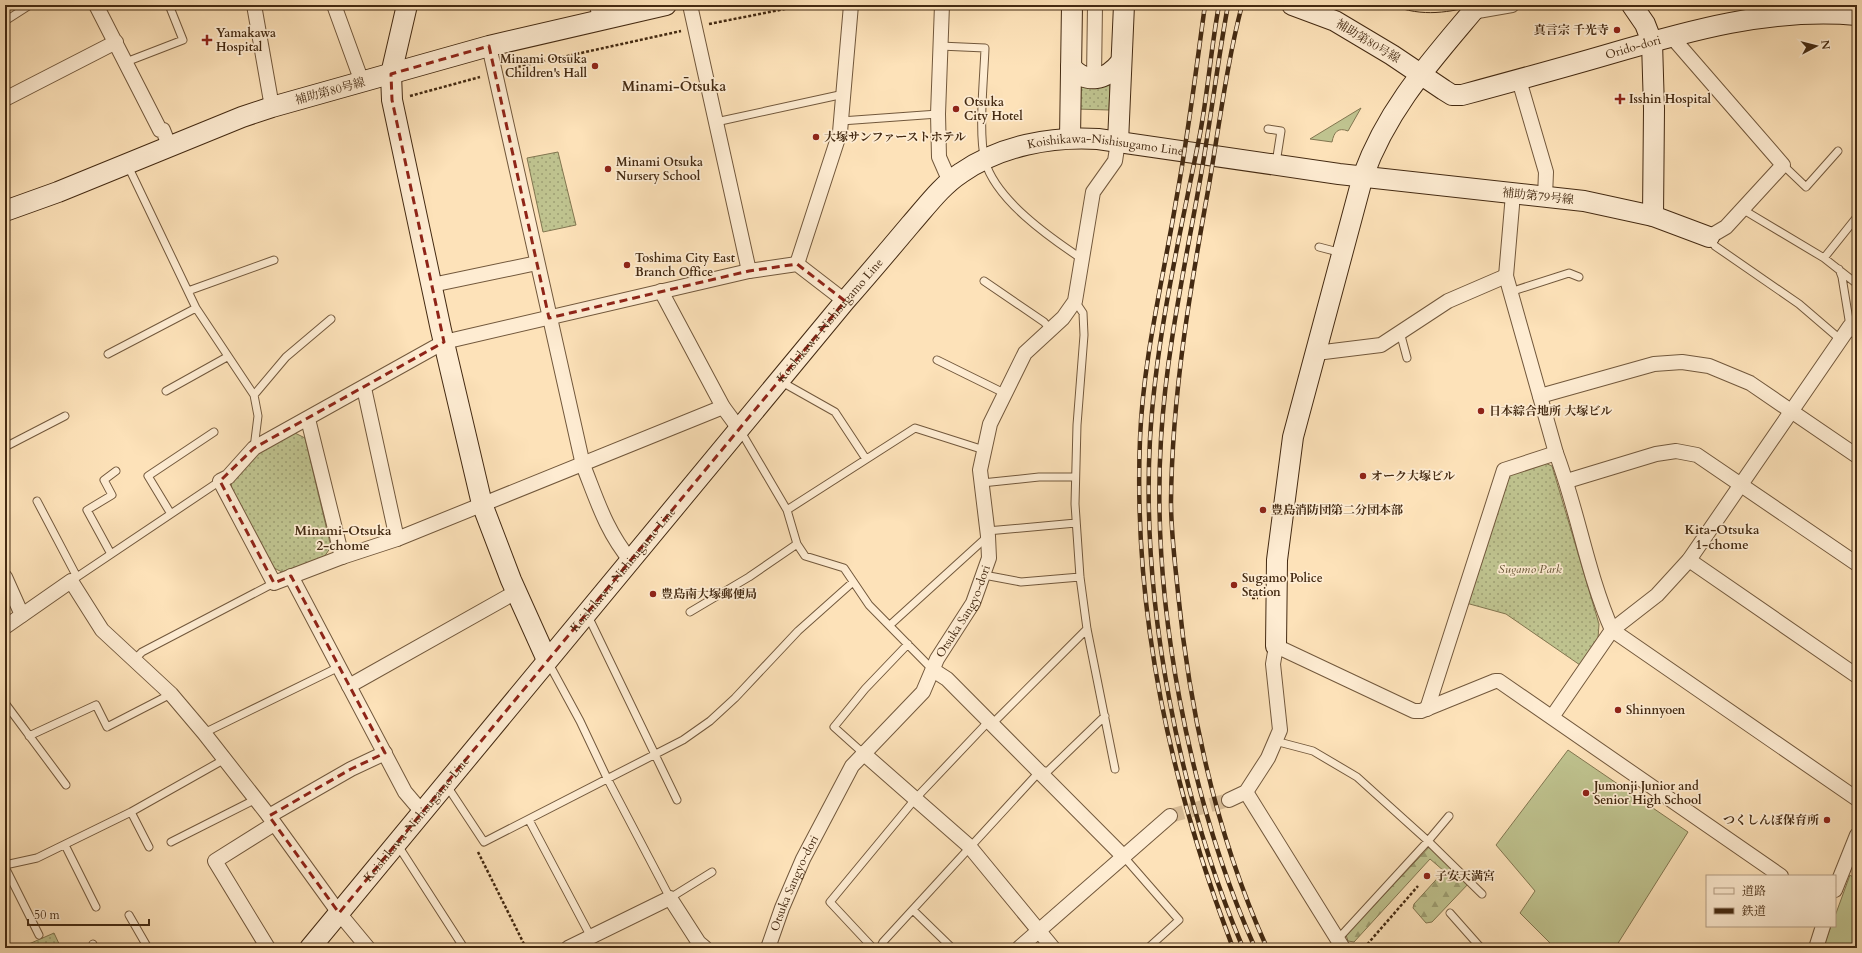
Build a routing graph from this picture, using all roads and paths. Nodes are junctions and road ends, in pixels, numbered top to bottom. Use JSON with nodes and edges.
{"nodes":[{"id":1,"x":30,"y":5,"type":"edge"},
{"id":2,"x":96,"y":5,"type":"edge"},
{"id":3,"x":169,"y":5,"type":"edge"},
{"id":4,"x":254,"y":5,"type":"edge"},
{"id":5,"x":334,"y":5,"type":"edge"},
{"id":6,"x":407,"y":5,"type":"edge"},
{"id":7,"x":666,"y":5,"type":"edge"},
{"id":8,"x":690,"y":5,"type":"edge"},
{"id":9,"x":805,"y":5,"type":"edge"},
{"id":10,"x":852,"y":5,"type":"edge"},
{"id":11,"x":942,"y":5,"type":"edge"},
{"id":12,"x":1072,"y":5,"type":"edge"},
{"id":13,"x":1095,"y":5,"type":"edge"},
{"id":14,"x":1124,"y":5,"type":"edge"},
{"id":15,"x":1292,"y":5,"type":"edge"},
{"id":16,"x":1512,"y":5,"type":"edge"},
{"id":17,"x":1632,"y":5,"type":"edge"},
{"id":18,"x":1475,"y":9,"type":"edge"},
{"id":19,"x":599,"y":12,"type":"edge"},
{"id":20,"x":1762,"y":12,"type":"edge"},
{"id":21,"x":1857,"y":15,"type":"edge"},
{"id":22,"x":5,"y":21,"type":"edge"},
{"id":23,"x":695,"y":27,"type":"junction"},
{"id":24,"x":1671,"y":36,"type":"junction"},
{"id":25,"x":116,"y":42,"type":"junction"},
{"id":26,"x":1652,"y":42,"type":"junction"},
{"id":27,"x":489,"y":46,"type":"junction"},
{"id":28,"x":940,"y":46,"type":"junction"},
{"id":29,"x":126,"y":62,"type":"junction"},
{"id":30,"x":1120,"y":63,"type":"junction"},
{"id":31,"x":1071,"y":67,"type":"junction"},
{"id":32,"x":495,"y":73,"type":"junction"},
{"id":33,"x":1420,"y":73,"type":"junction"},
{"id":34,"x":391,"y":74,"type":"junction"},
{"id":35,"x":1094,"y":78,"type":"junction"},
{"id":36,"x":1519,"y":80,"type":"junction"},
{"id":37,"x":362,"y":82,"type":"junction"},
{"id":38,"x":844,"y":94,"type":"junction"},
{"id":39,"x":5,"y":99,"type":"edge"},
{"id":40,"x":392,"y":100,"type":"junction"},
{"id":41,"x":272,"y":107,"type":"junction"},
{"id":42,"x":938,"y":114,"type":"junction"},
{"id":43,"x":841,"y":121,"type":"junction"},
{"id":44,"x":716,"y":122,"type":"junction"},
{"id":45,"x":1268,"y":129,"type":"dead end"},
{"id":46,"x":1070,"y":138,"type":"junction"},
{"id":47,"x":1118,"y":142,"type":"junction"},
{"id":48,"x":170,"y":148,"type":"junction"},
{"id":49,"x":1838,"y":151,"type":"dead end"},
{"id":50,"x":985,"y":160,"type":"junction"},
{"id":51,"x":128,"y":165,"type":"junction"},
{"id":52,"x":1276,"y":165,"type":"junction"},
{"id":53,"x":1783,"y":165,"type":"junction"},
{"id":54,"x":1363,"y":176,"type":"junction"},
{"id":55,"x":950,"y":182,"type":"junction"},
{"id":56,"x":1513,"y":194,"type":"junction"},
{"id":57,"x":1545,"y":197,"type":"junction"},
{"id":58,"x":1742,"y":209,"type":"junction"},
{"id":59,"x":5,"y":210,"type":"edge"},
{"id":60,"x":1653,"y":216,"type":"junction"},
{"id":61,"x":1857,"y":219,"type":"edge"},
{"id":62,"x":1709,"y":237,"type":"junction"},
{"id":63,"x":1319,"y":247,"type":"dead end"},
{"id":64,"x":1342,"y":253,"type":"junction"},
{"id":65,"x":1082,"y":258,"type":"junction"},
{"id":66,"x":1824,"y":258,"type":"junction"},
{"id":67,"x":274,"y":260,"type":"dead end"},
{"id":68,"x":537,"y":263,"type":"junction"},
{"id":69,"x":797,"y":264,"type":"junction"},
{"id":70,"x":1838,"y":269,"type":"junction"},
{"id":71,"x":749,"y":271,"type":"junction"},
{"id":72,"x":1506,"y":276,"type":"junction"},
{"id":73,"x":1579,"y":277,"type":"dead end"},
{"id":74,"x":984,"y":281,"type":"dead end"},
{"id":75,"x":1857,"y":284,"type":"edge"},
{"id":76,"x":432,"y":285,"type":"junction"},
{"id":77,"x":188,"y":291,"type":"junction"},
{"id":78,"x":661,"y":291,"type":"junction"},
{"id":79,"x":1510,"y":292,"type":"junction"},
{"id":80,"x":845,"y":301,"type":"junction"},
{"id":81,"x":1076,"y":301,"type":"junction"},
{"id":82,"x":196,"y":308,"type":"junction"},
{"id":83,"x":549,"y":318,"type":"junction"},
{"id":84,"x":331,"y":319,"type":"dead end"},
{"id":85,"x":1853,"y":329,"type":"edge"},
{"id":86,"x":1051,"y":330,"type":"junction"},
{"id":87,"x":1400,"y":332,"type":"junction"},
{"id":88,"x":1841,"y":340,"type":"junction"},
{"id":89,"x":444,"y":342,"type":"junction"},
{"id":90,"x":1316,"y":353,"type":"junction"},
{"id":91,"x":108,"y":354,"type":"dead end"},
{"id":92,"x":227,"y":357,"type":"junction"},
{"id":93,"x":1407,"y":358,"type":"dead end"},
{"id":94,"x":937,"y":360,"type":"dead end"},
{"id":95,"x":780,"y":381,"type":"junction"},
{"id":96,"x":364,"y":388,"type":"junction"},
{"id":97,"x":166,"y":391,"type":"dead end"},
{"id":98,"x":1006,"y":394,"type":"junction"},
{"id":99,"x":254,"y":395,"type":"junction"},
{"id":100,"x":1540,"y":396,"type":"junction"},
{"id":101,"x":723,"y":407,"type":"junction"},
{"id":102,"x":1790,"y":412,"type":"junction"},
{"id":103,"x":65,"y":416,"type":"dead end"},
{"id":104,"x":308,"y":419,"type":"junction"},
{"id":105,"x":740,"y":430,"type":"junction"},
{"id":106,"x":214,"y":432,"type":"dead end"},
{"id":107,"x":5,"y":447,"type":"edge"},
{"id":108,"x":254,"y":448,"type":"junction"},
{"id":109,"x":984,"y":450,"type":"junction"},
{"id":110,"x":1556,"y":453,"type":"junction"},
{"id":111,"x":1857,"y":456,"type":"edge"},
{"id":112,"x":866,"y":459,"type":"junction"},
{"id":113,"x":583,"y":465,"type":"junction"},
{"id":114,"x":116,"y":471,"type":"dead end"},
{"id":115,"x":1075,"y":476,"type":"junction"},
{"id":116,"x":220,"y":481,"type":"junction"},
{"id":117,"x":1567,"y":481,"type":"junction"},
{"id":118,"x":982,"y":483,"type":"junction"},
{"id":119,"x":1741,"y":484,"type":"junction"},
{"id":120,"x":37,"y":501,"type":"dead end"},
{"id":121,"x":482,"y":504,"type":"junction"},
{"id":122,"x":787,"y":510,"type":"junction"},
{"id":123,"x":171,"y":514,"type":"junction"},
{"id":124,"x":1076,"y":523,"type":"junction"},
{"id":125,"x":988,"y":533,"type":"junction"},
{"id":126,"x":398,"y":539,"type":"junction"},
{"id":127,"x":797,"y":544,"type":"junction"},
{"id":128,"x":111,"y":554,"type":"junction"},
{"id":129,"x":342,"y":557,"type":"junction"},
{"id":130,"x":631,"y":560,"type":"junction"},
{"id":131,"x":1688,"y":560,"type":"junction"},
{"id":132,"x":1857,"y":564,"type":"edge"},
{"id":133,"x":984,"y":575,"type":"junction"},
{"id":134,"x":292,"y":576,"type":"junction"},
{"id":135,"x":1080,"y":577,"type":"junction"},
{"id":136,"x":5,"y":578,"type":"edge"},
{"id":137,"x":74,"y":579,"type":"junction"},
{"id":138,"x":853,"y":582,"type":"junction"},
{"id":139,"x":274,"y":583,"type":"junction"},
{"id":140,"x":516,"y":592,"type":"junction"},
{"id":141,"x":690,"y":612,"type":"dead end"},
{"id":142,"x":587,"y":614,"type":"junction"},
{"id":143,"x":22,"y":615,"type":"junction"},
{"id":144,"x":890,"y":625,"type":"junction"},
{"id":145,"x":5,"y":628,"type":"edge"},
{"id":146,"x":1088,"y":629,"type":"junction"},
{"id":147,"x":1612,"y":630,"type":"junction"},
{"id":148,"x":908,"y":644,"type":"junction"},
{"id":149,"x":1276,"y":646,"type":"junction"},
{"id":150,"x":547,"y":660,"type":"junction"},
{"id":151,"x":133,"y":661,"type":"junction"},
{"id":152,"x":339,"y":667,"type":"junction"},
{"id":153,"x":933,"y":670,"type":"junction"},
{"id":154,"x":1857,"y":676,"type":"edge"},
{"id":155,"x":349,"y":686,"type":"junction"},
{"id":156,"x":171,"y":694,"type":"junction"},
{"id":157,"x":5,"y":703,"type":"edge"},
{"id":158,"x":1427,"y":709,"type":"junction"},
{"id":159,"x":1105,"y":716,"type":"junction"},
{"id":160,"x":1552,"y":717,"type":"junction"},
{"id":161,"x":990,"y":723,"type":"junction"},
{"id":162,"x":204,"y":733,"type":"junction"},
{"id":163,"x":29,"y":736,"type":"junction"},
{"id":164,"x":1275,"y":741,"type":"junction"},
{"id":165,"x":385,"y":753,"type":"junction"},
{"id":166,"x":863,"y":753,"type":"junction"},
{"id":167,"x":656,"y":754,"type":"junction"},
{"id":168,"x":225,"y":760,"type":"junction"},
{"id":169,"x":1116,"y":769,"type":"dead end"},
{"id":170,"x":1040,"y":771,"type":"junction"},
{"id":171,"x":607,"y":778,"type":"junction"},
{"id":172,"x":446,"y":784,"type":"junction"},
{"id":173,"x":66,"y":785,"type":"dead end"},
{"id":174,"x":1246,"y":792,"type":"junction"},
{"id":175,"x":916,"y":798,"type":"junction"},
{"id":176,"x":256,"y":799,"type":"junction"},
{"id":177,"x":1857,"y":799,"type":"edge"},
{"id":178,"x":677,"y":800,"type":"dead end"},
{"id":179,"x":1229,"y":800,"type":"tunnel mouth"},
{"id":180,"x":131,"y":812,"type":"junction"},
{"id":181,"x":422,"y":812,"type":"junction"},
{"id":182,"x":1170,"y":816,"type":"tunnel mouth"},
{"id":183,"x":1449,"y":816,"type":"dead end"},
{"id":184,"x":272,"y":820,"type":"junction"},
{"id":185,"x":529,"y":820,"type":"junction"},
{"id":186,"x":1857,"y":835,"type":"edge"},
{"id":187,"x":1428,"y":841,"type":"junction"},
{"id":188,"x":171,"y":842,"type":"dead end"},
{"id":189,"x":484,"y":842,"type":"junction"},
{"id":190,"x":396,"y":844,"type":"junction"},
{"id":191,"x":65,"y":845,"type":"junction"},
{"id":192,"x":969,"y":846,"type":"junction"},
{"id":193,"x":149,"y":847,"type":"dead end"},
{"id":194,"x":1124,"y":857,"type":"junction"},
{"id":195,"x":5,"y":866,"type":"edge"},
{"id":196,"x":712,"y":872,"type":"dead end"},
{"id":197,"x":1779,"y":875,"type":"edge"},
{"id":198,"x":1418,"y":886,"type":"dead end"},
{"id":199,"x":1836,"y":888,"type":"edge"},
{"id":200,"x":1482,"y":894,"type":"dead end"},
{"id":201,"x":670,"y":898,"type":"junction"},
{"id":202,"x":96,"y":907,"type":"dead end"},
{"id":203,"x":913,"y":910,"type":"junction"},
{"id":204,"x":339,"y":913,"type":"junction"},
{"id":205,"x":1450,"y":913,"type":"dead end"},
{"id":206,"x":129,"y":915,"type":"dead end"},
{"id":207,"x":1823,"y":927,"type":"edge"},
{"id":208,"x":1039,"y":931,"type":"junction"},
{"id":209,"x":39,"y":935,"type":"dead end"},
{"id":210,"x":591,"y":937,"type":"junction"},
{"id":211,"x":1340,"y":943,"type":"edge"},
{"id":212,"x":148,"y":948,"type":"edge"},
{"id":213,"x":268,"y":948,"type":"edge"},
{"id":214,"x":310,"y":948,"type":"edge"},
{"id":215,"x":368,"y":948,"type":"edge"},
{"id":216,"x":464,"y":948,"type":"edge"},
{"id":217,"x":526,"y":948,"type":"edge"},
{"id":218,"x":568,"y":948,"type":"edge"},
{"id":219,"x":705,"y":948,"type":"edge"},
{"id":220,"x":768,"y":948,"type":"edge"},
{"id":221,"x":873,"y":948,"type":"edge"},
{"id":222,"x":880,"y":948,"type":"edge"},
{"id":223,"x":952,"y":948,"type":"edge"},
{"id":224,"x":1019,"y":948,"type":"edge"},
{"id":225,"x":1053,"y":948,"type":"edge"},
{"id":226,"x":1148,"y":948,"type":"edge"},
{"id":227,"x":1364,"y":948,"type":"edge"},
{"id":228,"x":1481,"y":948,"type":"edge"},
{"id":229,"x":1816,"y":948,"type":"edge"}],
"edges":[{"from":1,"to":22,"type":"lane"},
{"from":2,"to":25,"type":"street"},
{"from":3,"to":29,"type":"lane"},
{"from":4,"to":41,"type":"street"},
{"from":5,"to":37,"type":"street"},
{"from":6,"to":34,"type":"street"},
{"from":7,"to":19,"type":"street","name":"補助第80号線"},
{"from":8,"to":23,"type":"street"},
{"from":9,"to":23,"type":"path"},
{"from":10,"to":38,"type":"street"},
{"from":11,"to":28,"type":"street"},
{"from":12,"to":31,"type":"street"},
{"from":13,"to":35,"type":"street"},
{"from":14,"to":30,"type":"street"},
{"from":15,"to":33,"type":"street","name":"補助第80号線"},
{"from":16,"to":18,"type":"street"},
{"from":17,"to":26,"type":"street"},
{"from":18,"to":33,"type":"street"},
{"from":19,"to":27,"type":"street","name":"補助第80号線"},
{"from":20,"to":21,"type":"street","name":"Orido-dori"},
{"from":20,"to":24,"type":"street","name":"Orido-dori"},
{"from":23,"to":32,"type":"path"},
{"from":23,"to":44,"type":"street"},
{"from":24,"to":26,"type":"street","name":"Orido-dori"},
{"from":24,"to":53,"type":"street"},
{"from":25,"to":29,"type":"street"},
{"from":25,"to":39,"type":"street"},
{"from":26,"to":36,"type":"street","name":"Orido-dori"},
{"from":26,"to":60,"type":"street"},
{"from":27,"to":32,"type":"street"},
{"from":27,"to":34,"type":"street","name":"補助第80号線"},
{"from":28,"to":42,"type":"street"},
{"from":28,"to":50,"type":"lane"},
{"from":29,"to":48,"type":"street"},
{"from":30,"to":35,"type":"street"},
{"from":30,"to":47,"type":"street"},
{"from":31,"to":35,"type":"street"},
{"from":31,"to":46,"type":"street"},
{"from":32,"to":40,"type":"path"},
{"from":32,"to":68,"type":"street"},
{"from":33,"to":36,"type":"street","name":"Orido-dori"},
{"from":33,"to":54,"type":"street"},
{"from":34,"to":37,"type":"street","name":"補助第80号線"},
{"from":34,"to":40,"type":"street"},
{"from":36,"to":57,"type":"street"},
{"from":37,"to":41,"type":"street","name":"補助第80号線"},
{"from":38,"to":43,"type":"street"},
{"from":38,"to":44,"type":"lane"},
{"from":40,"to":76,"type":"street"},
{"from":41,"to":48,"type":"street","name":"補助第80号線"},
{"from":42,"to":43,"type":"lane"},
{"from":42,"to":55,"type":"street"},
{"from":43,"to":69,"type":"street"},
{"from":44,"to":71,"type":"street"},
{"from":45,"to":52,"type":"lane"},
{"from":46,"to":47,"type":"street","name":"Koishikawa-Nishisugamo Line"},
{"from":46,"to":50,"type":"street","name":"Koishikawa-Nishisugamo Line"},
{"from":47,"to":52,"type":"street","name":"Koishikawa-Nishisugamo Line"},
{"from":47,"to":65,"type":"street"},
{"from":48,"to":51,"type":"street","name":"補助第80号線"},
{"from":49,"to":53,"type":"lane"},
{"from":50,"to":55,"type":"street","name":"Koishikawa-Nishisugamo Line"},
{"from":50,"to":65,"type":"lane"},
{"from":51,"to":59,"type":"street","name":"補助第80号線"},
{"from":51,"to":77,"type":"lane"},
{"from":52,"to":54,"type":"street","name":"Koishikawa-Nishisugamo Line"},
{"from":53,"to":58,"type":"street"},
{"from":54,"to":56,"type":"street","name":"補助第79号線"},
{"from":54,"to":64,"type":"street"},
{"from":55,"to":80,"type":"street","name":"Koishikawa-Nishisugamo Line"},
{"from":56,"to":57,"type":"street","name":"補助第79号線"},
{"from":56,"to":72,"type":"street"},
{"from":57,"to":60,"type":"street","name":"補助第79号線"},
{"from":58,"to":62,"type":"street"},
{"from":58,"to":66,"type":"lane"},
{"from":60,"to":62,"type":"street","name":"補助第79号線"},
{"from":61,"to":66,"type":"lane"},
{"from":62,"to":88,"type":"lane"},
{"from":63,"to":64,"type":"lane"},
{"from":64,"to":90,"type":"street"},
{"from":65,"to":81,"type":"street"},
{"from":66,"to":70,"type":"lane"},
{"from":67,"to":77,"type":"lane"},
{"from":68,"to":76,"type":"street"},
{"from":68,"to":83,"type":"street"},
{"from":69,"to":71,"type":"street"},
{"from":69,"to":80,"type":"street"},
{"from":70,"to":75,"type":"lane"},
{"from":70,"to":85,"type":"lane"},
{"from":71,"to":78,"type":"street"},
{"from":72,"to":79,"type":"street"},
{"from":72,"to":87,"type":"street"},
{"from":73,"to":79,"type":"lane"},
{"from":74,"to":86,"type":"lane"},
{"from":76,"to":89,"type":"street"},
{"from":77,"to":82,"type":"lane"},
{"from":78,"to":83,"type":"street"},
{"from":78,"to":101,"type":"street"},
{"from":79,"to":100,"type":"street"},
{"from":80,"to":95,"type":"street","name":"Koishikawa-Nishisugamo Line"},
{"from":81,"to":86,"type":"street","name":"Otsuka Sangyo-dori"},
{"from":81,"to":115,"type":"lane"},
{"from":82,"to":91,"type":"lane"},
{"from":82,"to":92,"type":"lane"},
{"from":83,"to":89,"type":"street"},
{"from":83,"to":113,"type":"street"},
{"from":84,"to":99,"type":"lane"},
{"from":85,"to":88,"type":"street"},
{"from":86,"to":98,"type":"street","name":"Otsuka Sangyo-dori"},
{"from":87,"to":90,"type":"street"},
{"from":87,"to":93,"type":"lane"},
{"from":88,"to":102,"type":"street"},
{"from":89,"to":96,"type":"street"},
{"from":89,"to":121,"type":"street"},
{"from":90,"to":149,"type":"street"},
{"from":92,"to":97,"type":"lane"},
{"from":92,"to":99,"type":"lane"},
{"from":94,"to":98,"type":"lane"},
{"from":95,"to":105,"type":"street","name":"Koishikawa-Nishisugamo Line"},
{"from":95,"to":112,"type":"lane"},
{"from":96,"to":104,"type":"street"},
{"from":96,"to":126,"type":"street"},
{"from":98,"to":109,"type":"street","name":"Otsuka Sangyo-dori"},
{"from":99,"to":108,"type":"lane"},
{"from":100,"to":102,"type":"street"},
{"from":100,"to":110,"type":"street"},
{"from":101,"to":105,"type":"street"},
{"from":101,"to":113,"type":"street"},
{"from":102,"to":111,"type":"street"},
{"from":102,"to":119,"type":"street"},
{"from":103,"to":107,"type":"lane"},
{"from":104,"to":108,"type":"street"},
{"from":104,"to":129,"type":"street"},
{"from":105,"to":122,"type":"lane"},
{"from":105,"to":130,"type":"street","name":"Koishikawa-Nishisugamo Line"},
{"from":106,"to":123,"type":"lane"},
{"from":108,"to":116,"type":"street"},
{"from":109,"to":112,"type":"lane"},
{"from":109,"to":118,"type":"street","name":"Otsuka Sangyo-dori"},
{"from":110,"to":117,"type":"street"},
{"from":110,"to":158,"type":"street"},
{"from":112,"to":122,"type":"lane"},
{"from":113,"to":121,"type":"street"},
{"from":113,"to":130,"type":"street"},
{"from":114,"to":128,"type":"lane"},
{"from":115,"to":118,"type":"lane"},
{"from":115,"to":124,"type":"lane"},
{"from":116,"to":123,"type":"lane"},
{"from":116,"to":139,"type":"street"},
{"from":117,"to":119,"type":"street"},
{"from":117,"to":147,"type":"street"},
{"from":118,"to":125,"type":"street","name":"Otsuka Sangyo-dori"},
{"from":119,"to":131,"type":"street"},
{"from":119,"to":132,"type":"street"},
{"from":120,"to":137,"type":"lane"},
{"from":121,"to":126,"type":"street"},
{"from":121,"to":140,"type":"street"},
{"from":122,"to":127,"type":"lane"},
{"from":123,"to":128,"type":"lane"},
{"from":124,"to":125,"type":"lane"},
{"from":124,"to":135,"type":"lane"},
{"from":125,"to":133,"type":"street","name":"Otsuka Sangyo-dori"},
{"from":125,"to":144,"type":"lane"},
{"from":126,"to":129,"type":"street"},
{"from":127,"to":138,"type":"lane"},
{"from":127,"to":141,"type":"lane"},
{"from":128,"to":137,"type":"lane"},
{"from":129,"to":134,"type":"street"},
{"from":130,"to":142,"type":"street","name":"Koishikawa-Nishisugamo Line"},
{"from":131,"to":147,"type":"street"},
{"from":131,"to":154,"type":"street"},
{"from":133,"to":135,"type":"lane"},
{"from":133,"to":153,"type":"street","name":"Otsuka Sangyo-dori"},
{"from":134,"to":139,"type":"street"},
{"from":134,"to":152,"type":"street"},
{"from":135,"to":146,"type":"lane"},
{"from":136,"to":143,"type":"street"},
{"from":137,"to":143,"type":"street"},
{"from":137,"to":151,"type":"street"},
{"from":138,"to":144,"type":"lane"},
{"from":138,"to":167,"type":"lane"},
{"from":139,"to":151,"type":"lane"},
{"from":140,"to":150,"type":"street"},
{"from":140,"to":155,"type":"street"},
{"from":142,"to":150,"type":"street","name":"Koishikawa-Nishisugamo Line"},
{"from":142,"to":167,"type":"lane"},
{"from":143,"to":145,"type":"street"},
{"from":144,"to":148,"type":"lane"},
{"from":146,"to":159,"type":"lane"},
{"from":146,"to":161,"type":"lane"},
{"from":147,"to":160,"type":"street"},
{"from":147,"to":177,"type":"street"},
{"from":148,"to":153,"type":"lane"},
{"from":148,"to":166,"type":"lane"},
{"from":149,"to":158,"type":"street"},
{"from":149,"to":164,"type":"street"},
{"from":150,"to":171,"type":"lane"},
{"from":150,"to":172,"type":"street","name":"Koishikawa-Nishisugamo Line"},
{"from":151,"to":156,"type":"street"},
{"from":152,"to":155,"type":"street"},
{"from":152,"to":162,"type":"lane"},
{"from":153,"to":161,"type":"street"},
{"from":153,"to":166,"type":"street","name":"Otsuka Sangyo-dori"},
{"from":155,"to":165,"type":"street"},
{"from":156,"to":162,"type":"street"},
{"from":156,"to":163,"type":"lane"},
{"from":157,"to":163,"type":"lane"},
{"from":158,"to":160,"type":"street"},
{"from":159,"to":169,"type":"lane"},
{"from":159,"to":170,"type":"lane"},
{"from":160,"to":197,"type":"street"},
{"from":161,"to":170,"type":"street"},
{"from":161,"to":175,"type":"lane"},
{"from":162,"to":168,"type":"street"},
{"from":163,"to":173,"type":"lane"},
{"from":164,"to":174,"type":"street"},
{"from":164,"to":187,"type":"lane"},
{"from":165,"to":181,"type":"street"},
{"from":165,"to":184,"type":"street"},
{"from":166,"to":175,"type":"street"},
{"from":166,"to":220,"type":"street","name":"Otsuka Sangyo-dori"},
{"from":167,"to":171,"type":"lane"},
{"from":167,"to":178,"type":"lane"},
{"from":168,"to":176,"type":"street"},
{"from":168,"to":180,"type":"lane"},
{"from":170,"to":192,"type":"lane"},
{"from":170,"to":194,"type":"street"},
{"from":171,"to":185,"type":"lane"},
{"from":171,"to":201,"type":"lane"},
{"from":172,"to":181,"type":"street","name":"Koishikawa-Nishisugamo Line"},
{"from":172,"to":189,"type":"lane"},
{"from":174,"to":179,"type":"street"},
{"from":174,"to":211,"type":"street"},
{"from":175,"to":192,"type":"street"},
{"from":175,"to":221,"type":"lane"},
{"from":176,"to":184,"type":"street"},
{"from":176,"to":188,"type":"lane"},
{"from":180,"to":191,"type":"lane"},
{"from":180,"to":193,"type":"lane"},
{"from":181,"to":190,"type":"street","name":"Koishikawa-Nishisugamo Line"},
{"from":182,"to":194,"type":"street"},
{"from":183,"to":187,"type":"lane"},
{"from":184,"to":204,"type":"street"},
{"from":184,"to":213,"type":"street"},
{"from":185,"to":189,"type":"lane"},
{"from":185,"to":210,"type":"lane"},
{"from":186,"to":199,"type":"street"},
{"from":187,"to":200,"type":"lane"},
{"from":187,"to":211,"type":"lane"},
{"from":189,"to":217,"type":"path"},
{"from":190,"to":204,"type":"street","name":"Koishikawa-Nishisugamo Line"},
{"from":190,"to":216,"type":"lane"},
{"from":191,"to":195,"type":"lane"},
{"from":191,"to":202,"type":"lane"},
{"from":192,"to":203,"type":"lane"},
{"from":192,"to":208,"type":"street"},
{"from":194,"to":208,"type":"street"},
{"from":194,"to":226,"type":"lane"},
{"from":195,"to":209,"type":"lane"},
{"from":196,"to":201,"type":"lane"},
{"from":198,"to":227,"type":"path"},
{"from":201,"to":210,"type":"street"},
{"from":201,"to":219,"type":"street"},
{"from":203,"to":222,"type":"lane"},
{"from":203,"to":223,"type":"lane"},
{"from":204,"to":214,"type":"street","name":"Koishikawa-Nishisugamo Line"},
{"from":204,"to":215,"type":"street"},
{"from":205,"to":228,"type":"lane"},
{"from":206,"to":212,"type":"lane"},
{"from":207,"to":229,"type":"street"},
{"from":208,"to":224,"type":"street"},
{"from":208,"to":225,"type":"street"},
{"from":210,"to":218,"type":"street"}]}
